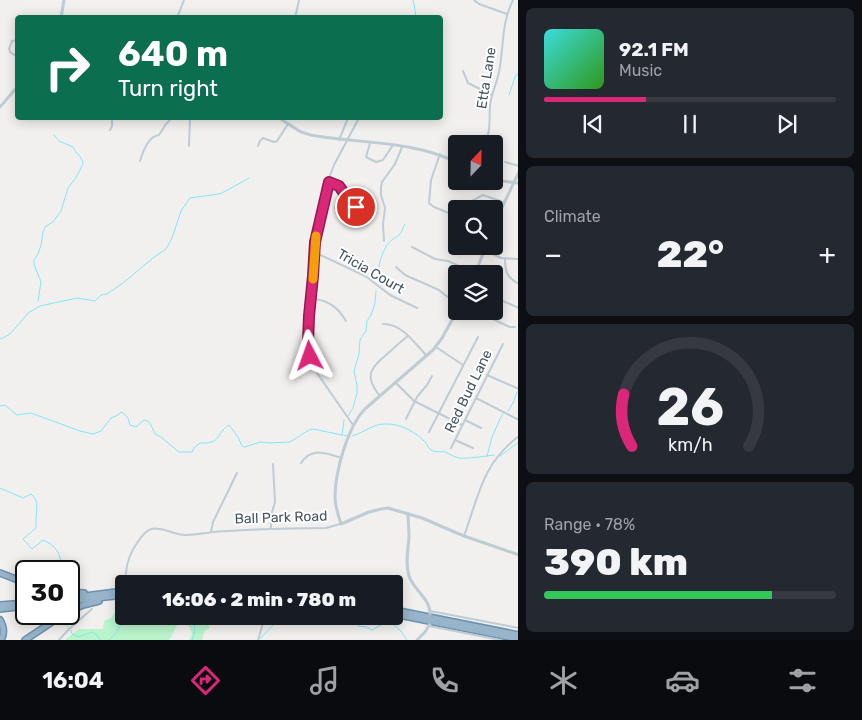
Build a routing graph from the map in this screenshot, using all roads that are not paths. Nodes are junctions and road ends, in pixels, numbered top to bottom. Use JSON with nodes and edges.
{"nodes":[{"id":1,"x":64,"y":0,"type":"edge"},
{"id":2,"x":184,"y":0,"type":"edge"},
{"id":3,"x":299,"y":0,"type":"edge"},
{"id":4,"x":474,"y":0,"type":"edge"},
{"id":5,"x":513,"y":0,"type":"edge"},
{"id":6,"x":506,"y":14,"type":"junction"},
{"id":7,"x":62,"y":15,"type":"edge"},
{"id":8,"x":178,"y":15,"type":"edge"},
{"id":9,"x":296,"y":15,"type":"edge"},
{"id":10,"x":15,"y":40,"type":"edge"},
{"id":11,"x":15,"y":55,"type":"edge"},
{"id":12,"x":463,"y":71,"type":"dead end"},
{"id":13,"x":15,"y":90,"type":"edge"},
{"id":14,"x":492,"y":95,"type":"junction"},
{"id":15,"x":0,"y":107,"type":"edge"},
{"id":16,"x":112,"y":120,"type":"edge"},
{"id":17,"x":170,"y":120,"type":"edge"},
{"id":18,"x":190,"y":120,"type":"edge"},
{"id":19,"x":282,"y":120,"type":"edge"},
{"id":20,"x":347,"y":120,"type":"edge"},
{"id":21,"x":358,"y":120,"type":"edge"},
{"id":22,"x":288,"y":124,"type":"junction"},
{"id":23,"x":110,"y":130,"type":"dead end"},
{"id":24,"x":488,"y":135,"type":"edge"},
{"id":25,"x":339,"y":140,"type":"junction"},
{"id":26,"x":348,"y":141,"type":"junction"},
{"id":27,"x":370,"y":143,"type":"junction"},
{"id":28,"x":393,"y":145,"type":"junction"},
{"id":29,"x":189,"y":146,"type":"dead end"},
{"id":30,"x":258,"y":146,"type":"dead end"},
{"id":31,"x":402,"y":146,"type":"junction"},
{"id":32,"x":440,"y":154,"type":"junction"},
{"id":33,"x":448,"y":158,"type":"edge"},
{"id":34,"x":140,"y":161,"type":"dead end"},
{"id":35,"x":505,"y":162,"type":"dead end"},
{"id":36,"x":518,"y":166,"type":"edge"},
{"id":37,"x":518,"y":172,"type":"edge"},
{"id":38,"x":503,"y":181,"type":"edge"},
{"id":39,"x":329,"y":182,"type":"junction"},
{"id":40,"x":513,"y":183,"type":"junction"},
{"id":41,"x":518,"y":183,"type":"edge"},
{"id":42,"x":342,"y":189,"type":"junction"},
{"id":43,"x":474,"y":200,"type":"edge"},
{"id":44,"x":498,"y":200,"type":"edge"},
{"id":45,"x":504,"y":202,"type":"edge"},
{"id":46,"x":448,"y":212,"type":"edge"},
{"id":47,"x":384,"y":241,"type":"dead end"},
{"id":48,"x":412,"y":247,"type":"dead end"},
{"id":49,"x":314,"y":252,"type":"junction"},
{"id":50,"x":498,"y":255,"type":"edge"},
{"id":51,"x":505,"y":259,"type":"junction"},
{"id":52,"x":518,"y":259,"type":"edge"},
{"id":53,"x":457,"y":265,"type":"edge"},
{"id":54,"x":396,"y":267,"type":"dead end"},
{"id":55,"x":518,"y":284,"type":"edge"},
{"id":56,"x":448,"y":297,"type":"edge"},
{"id":57,"x":311,"y":299,"type":"junction"},
{"id":58,"x":503,"y":301,"type":"edge"},
{"id":59,"x":417,"y":308,"type":"dead end"},
{"id":60,"x":518,"y":308,"type":"edge"},
{"id":61,"x":452,"y":320,"type":"edge"},
{"id":62,"x":495,"y":320,"type":"edge"},
{"id":63,"x":346,"y":321,"type":"dead end"},
{"id":64,"x":384,"y":324,"type":"dead end"},
{"id":65,"x":515,"y":327,"type":"dead end"},
{"id":66,"x":408,"y":336,"type":"junction"},
{"id":67,"x":478,"y":337,"type":"dead end"},
{"id":68,"x":503,"y":344,"type":"dead end"},
{"id":69,"x":436,"y":347,"type":"junction"},
{"id":70,"x":427,"y":356,"type":"junction"},
{"id":71,"x":463,"y":365,"type":"junction"},
{"id":72,"x":487,"y":375,"type":"junction"},
{"id":73,"x":432,"y":376,"type":"dead end"},
{"id":74,"x":396,"y":383,"type":"junction"},
{"id":75,"x":518,"y":389,"type":"edge"},
{"id":76,"x":380,"y":396,"type":"junction"},
{"id":77,"x":476,"y":398,"type":"junction"},
{"id":78,"x":414,"y":401,"type":"junction"},
{"id":79,"x":439,"y":414,"type":"junction"},
{"id":80,"x":406,"y":419,"type":"dead end"},
{"id":81,"x":465,"y":420,"type":"junction"},
{"id":82,"x":518,"y":420,"type":"edge"},
{"id":83,"x":353,"y":425,"type":"junction"},
{"id":84,"x":462,"y":425,"type":"junction"},
{"id":85,"x":481,"y":428,"type":"dead end"},
{"id":86,"x":429,"y":432,"type":"dead end"},
{"id":87,"x":518,"y":436,"type":"edge"},
{"id":88,"x":455,"y":440,"type":"junction"},
{"id":89,"x":452,"y":448,"type":"dead end"},
{"id":90,"x":474,"y":448,"type":"dead end"},
{"id":91,"x":342,"y":458,"type":"junction"},
{"id":92,"x":301,"y":463,"type":"dead end"},
{"id":93,"x":273,"y":464,"type":"dead end"},
{"id":94,"x":237,"y":473,"type":"dead end"},
{"id":95,"x":408,"y":514,"type":"junction"},
{"id":96,"x":341,"y":524,"type":"junction"},
{"id":97,"x":271,"y":529,"type":"junction"},
{"id":98,"x":211,"y":532,"type":"junction"},
{"id":99,"x":464,"y":536,"type":"junction"},
{"id":100,"x":518,"y":555,"type":"edge"},
{"id":101,"x":0,"y":573,"type":"edge"},
{"id":102,"x":126,"y":575,"type":"edge"},
{"id":103,"x":15,"y":579,"type":"edge"},
{"id":104,"x":115,"y":592,"type":"joint"},
{"id":105,"x":80,"y":593,"type":"edge"},
{"id":106,"x":115,"y":595,"type":"edge"},
{"id":107,"x":115,"y":596,"type":"edge"},
{"id":108,"x":80,"y":597,"type":"edge"},
{"id":109,"x":80,"y":600,"type":"edge"},
{"id":110,"x":15,"y":603,"type":"edge"},
{"id":111,"x":0,"y":605,"type":"edge"},
{"id":112,"x":80,"y":606,"type":"edge"},
{"id":113,"x":15,"y":607,"type":"edge"},
{"id":114,"x":0,"y":609,"type":"edge"},
{"id":115,"x":92,"y":609,"type":"dead end"},
{"id":116,"x":403,"y":612,"type":"edge"},
{"id":117,"x":403,"y":616,"type":"edge"},
{"id":118,"x":430,"y":619,"type":"junction"},
{"id":119,"x":0,"y":620,"type":"edge"},
{"id":120,"x":48,"y":625,"type":"edge"},
{"id":121,"x":262,"y":625,"type":"edge"},
{"id":122,"x":518,"y":628,"type":"edge"},
{"id":123,"x":518,"y":637,"type":"edge"},
{"id":124,"x":1,"y":640,"type":"edge"},
{"id":125,"x":25,"y":640,"type":"edge"},
{"id":126,"x":59,"y":640,"type":"edge"},
{"id":127,"x":258,"y":640,"type":"edge"},
{"id":128,"x":417,"y":640,"type":"edge"},
{"id":129,"x":494,"y":640,"type":"edge"},
{"id":130,"x":500,"y":640,"type":"edge"}],
"edges":[{"from":1,"to":7,"type":"street"},
{"from":2,"to":8,"type":"street"},
{"from":3,"to":9,"type":"street"},
{"from":4,"to":6,"type":"street"},
{"from":5,"to":6,"type":"street","name":"Etta Lane"},
{"from":6,"to":14,"type":"street","name":"Etta Lane"},
{"from":10,"to":11,"type":"street"},
{"from":12,"to":14,"type":"street"},
{"from":13,"to":15,"type":"street"},
{"from":14,"to":24,"type":"street","name":"Etta Lane"},
{"from":16,"to":23,"type":"street"},
{"from":17,"to":34,"type":"street"},
{"from":18,"to":29,"type":"street"},
{"from":19,"to":22,"type":"street"},
{"from":20,"to":25,"type":"street"},
{"from":21,"to":26,"type":"street"},
{"from":22,"to":25,"type":"street"},
{"from":22,"to":30,"type":"street"},
{"from":25,"to":26,"type":"street"},
{"from":26,"to":27,"type":"street"},
{"from":26,"to":39,"type":"street"},
{"from":27,"to":28,"type":"street"},
{"from":27,"to":28,"type":"street"},
{"from":28,"to":31,"type":"street"},
{"from":31,"to":32,"type":"street"},
{"from":31,"to":47,"type":"street"},
{"from":32,"to":33,"type":"street"},
{"from":32,"to":46,"type":"street"},
{"from":35,"to":36,"type":"street"},
{"from":37,"to":40,"type":"street"},
{"from":38,"to":40,"type":"street"},
{"from":39,"to":42,"type":"street"},
{"from":39,"to":49,"type":"street"},
{"from":40,"to":41,"type":"street"},
{"from":40,"to":45,"type":"street"},
{"from":42,"to":42,"type":"street"},
{"from":43,"to":44,"type":"street"},
{"from":48,"to":53,"type":"street"},
{"from":49,"to":57,"type":"street"},
{"from":49,"to":59,"type":"street","name":"Tricia Court"},
{"from":50,"to":51,"type":"street"},
{"from":51,"to":52,"type":"street"},
{"from":51,"to":55,"type":"street"},
{"from":54,"to":56,"type":"street"},
{"from":57,"to":63,"type":"street"},
{"from":57,"to":83,"type":"street"},
{"from":58,"to":60,"type":"street"},
{"from":61,"to":69,"type":"street"},
{"from":62,"to":65,"type":"street"},
{"from":64,"to":66,"type":"street"},
{"from":66,"to":70,"type":"street"},
{"from":66,"to":76,"type":"street"},
{"from":67,"to":71,"type":"street"},
{"from":68,"to":72,"type":"street","name":"Red Bud Lane"},
{"from":69,"to":70,"type":"street"},
{"from":69,"to":71,"type":"street"},
{"from":70,"to":74,"type":"street"},
{"from":71,"to":79,"type":"street"},
{"from":72,"to":75,"type":"street"},
{"from":72,"to":77,"type":"street","name":"Red Bud Lane"},
{"from":73,"to":78,"type":"street"},
{"from":74,"to":76,"type":"street"},
{"from":74,"to":78,"type":"street"},
{"from":76,"to":83,"type":"street"},
{"from":77,"to":81,"type":"street","name":"Red Bud Lane"},
{"from":77,"to":82,"type":"street"},
{"from":78,"to":79,"type":"street"},
{"from":78,"to":80,"type":"street"},
{"from":79,"to":84,"type":"street"},
{"from":79,"to":86,"type":"street"},
{"from":81,"to":84,"type":"street","name":"Red Bud Lane"},
{"from":81,"to":85,"type":"street"},
{"from":83,"to":91,"type":"street"},
{"from":84,"to":88,"type":"street","name":"Red Bud Lane"},
{"from":87,"to":99,"type":"street"},
{"from":88,"to":89,"type":"street","name":"Red Bud Lane"},
{"from":88,"to":90,"type":"street"},
{"from":91,"to":92,"type":"street"},
{"from":91,"to":96,"type":"street"},
{"from":93,"to":97,"type":"street"},
{"from":94,"to":98,"type":"street"},
{"from":95,"to":96,"type":"street","name":"Ball Park Road"},
{"from":95,"to":99,"type":"street","name":"Ball Park Road"},
{"from":95,"to":118,"type":"street"},
{"from":96,"to":97,"type":"street","name":"Ball Park Road"},
{"from":97,"to":98,"type":"street","name":"Ball Park Road"},
{"from":98,"to":102,"type":"street","name":"Ball Park Road"},
{"from":99,"to":100,"type":"street","name":"Ball Park Road"},
{"from":101,"to":103,"type":"highway"},
{"from":104,"to":105,"type":"highway"},
{"from":104,"to":108,"type":"highway"},
{"from":106,"to":109,"type":"highway"},
{"from":107,"to":112,"type":"highway"},
{"from":110,"to":111,"type":"highway"},
{"from":113,"to":114,"type":"highway"},
{"from":115,"to":126,"type":"street"},
{"from":116,"to":118,"type":"highway"},
{"from":117,"to":118,"type":"highway"},
{"from":118,"to":122,"type":"street"},
{"from":118,"to":123,"type":"highway"},
{"from":118,"to":123,"type":"highway"},
{"from":118,"to":128,"type":"street"},
{"from":118,"to":129,"type":"street"},
{"from":119,"to":124,"type":"highway"},
{"from":120,"to":125,"type":"highway"},
{"from":121,"to":127,"type":"street"},
{"from":129,"to":130,"type":"street"}]}
